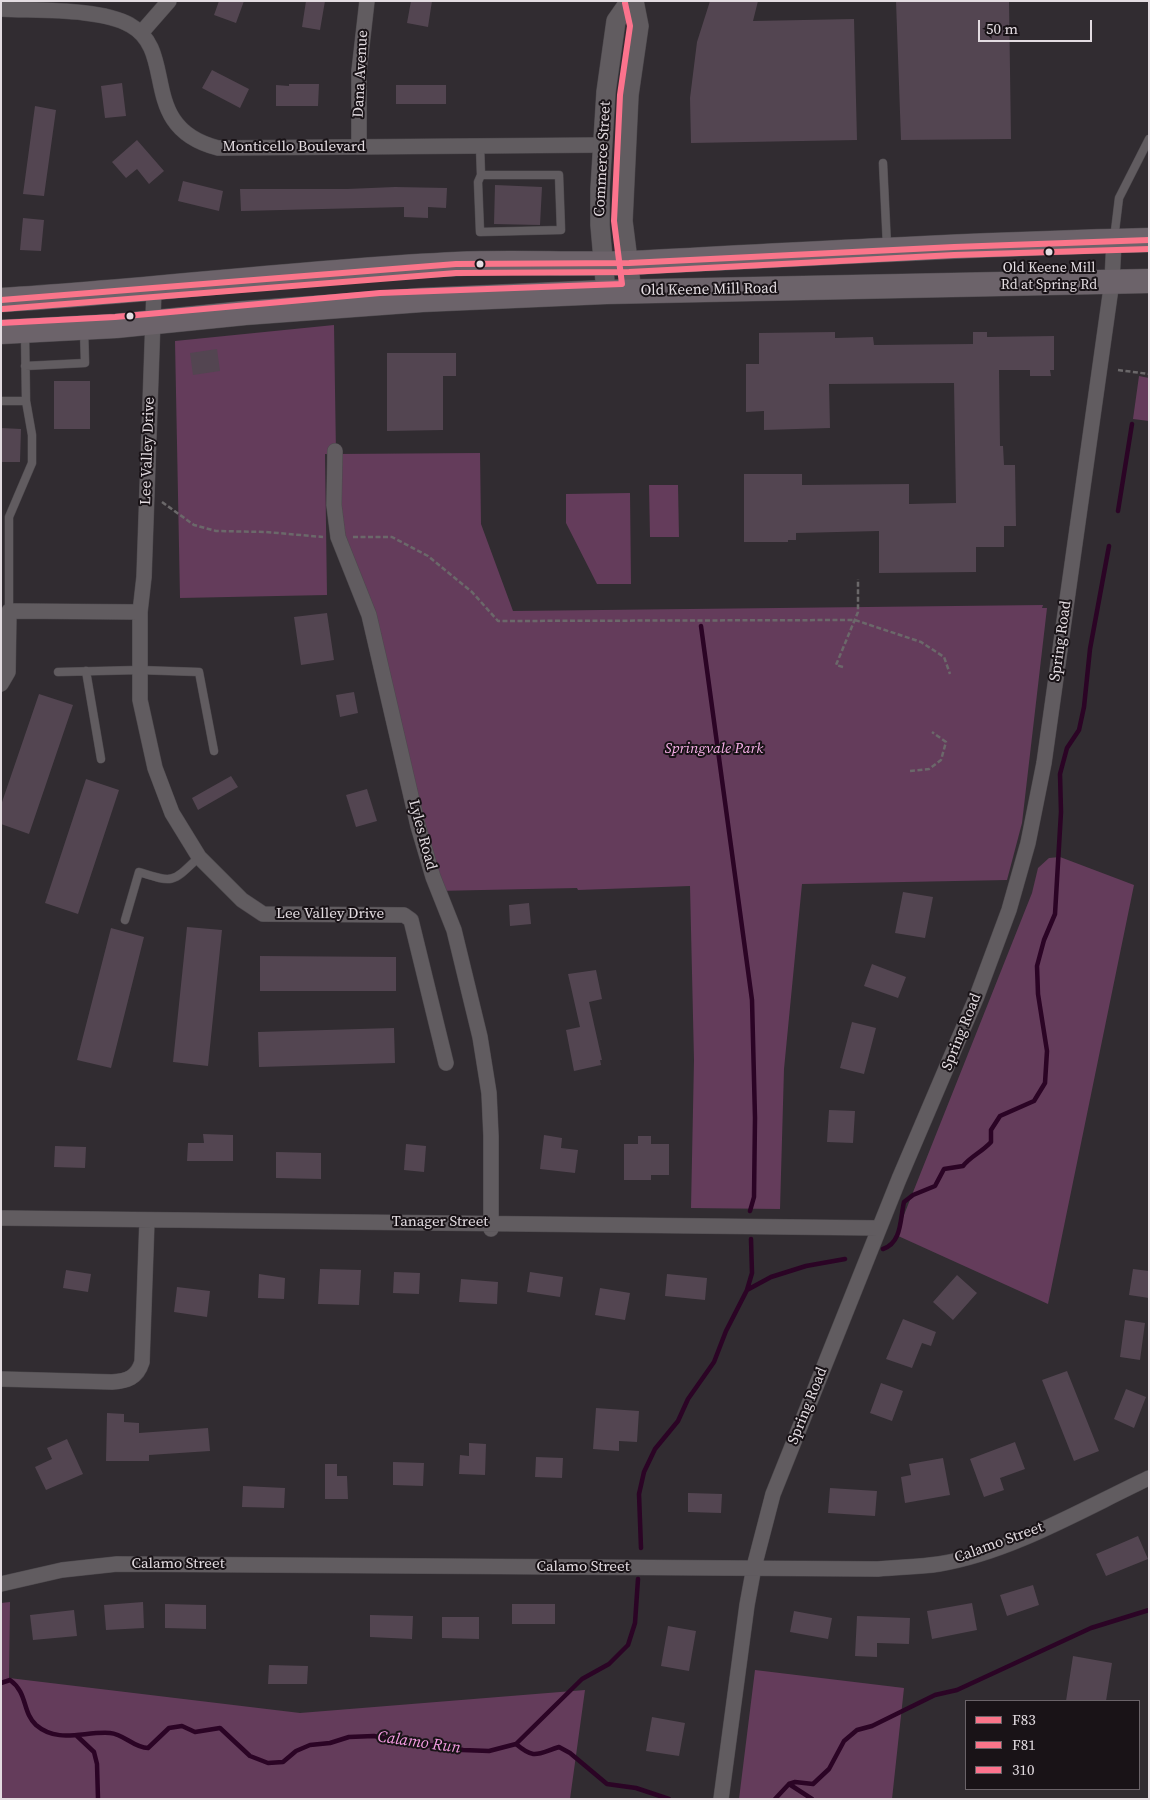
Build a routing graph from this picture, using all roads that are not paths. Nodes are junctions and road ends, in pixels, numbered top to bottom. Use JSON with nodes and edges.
{"nodes":[{"id":1,"x":170,"y":1,"type":"edge"},
{"id":2,"x":366,"y":1,"type":"edge"},
{"id":3,"x":632,"y":1,"type":"edge"},
{"id":4,"x":1,"y":9,"type":"edge"},
{"id":5,"x":141,"y":33,"type":"junction"},
{"id":6,"x":1149,"y":140,"type":"edge"},
{"id":7,"x":480,"y":146,"type":"junction"},
{"id":8,"x":602,"y":146,"type":"junction"},
{"id":9,"x":359,"y":147,"type":"junction"},
{"id":10,"x":883,"y":163,"type":"dead end"},
{"id":11,"x":481,"y":175,"type":"junction"},
{"id":12,"x":1149,"y":240,"type":"edge"},
{"id":13,"x":1114,"y":241,"type":"junction"},
{"id":14,"x":888,"y":249,"type":"junction"},
{"id":15,"x":628,"y":263,"type":"junction"},
{"id":16,"x":602,"y":264,"type":"junction"},
{"id":17,"x":1112,"y":281,"type":"junction"},
{"id":18,"x":1149,"y":281,"type":"edge"},
{"id":19,"x":154,"y":290,"type":"junction"},
{"id":20,"x":606,"y":292,"type":"junction"},
{"id":21,"x":632,"y":292,"type":"junction"},
{"id":22,"x":1,"y":300,"type":"edge"},
{"id":23,"x":153,"y":323,"type":"junction"},
{"id":24,"x":84,"y":328,"type":"junction"},
{"id":25,"x":24,"y":331,"type":"junction"},
{"id":26,"x":1,"y":332,"type":"edge"},
{"id":27,"x":25,"y":366,"type":"junction"},
{"id":28,"x":1,"y":401,"type":"edge"},
{"id":29,"x":26,"y":401,"type":"junction"},
{"id":30,"x":335,"y":451,"type":"dead end"},
{"id":31,"x":9,"y":612,"type":"junction"},
{"id":32,"x":140,"y":612,"type":"junction"},
{"id":33,"x":139,"y":670,"type":"junction"},
{"id":34,"x":58,"y":672,"type":"dead end"},
{"id":35,"x":86,"y":672,"type":"junction"},
{"id":36,"x":1,"y":684,"type":"edge"},
{"id":37,"x":214,"y":750,"type":"dead end"},
{"id":38,"x":101,"y":759,"type":"dead end"},
{"id":39,"x":198,"y":857,"type":"junction"},
{"id":40,"x":125,"y":920,"type":"dead end"},
{"id":41,"x":446,"y":1063,"type":"dead end"},
{"id":42,"x":1,"y":1218,"type":"edge"},
{"id":43,"x":147,"y":1220,"type":"junction"},
{"id":44,"x":491,"y":1226,"type":"junction"},
{"id":45,"x":879,"y":1228,"type":"junction"},
{"id":46,"x":1,"y":1379,"type":"edge"},
{"id":47,"x":1149,"y":1478,"type":"edge"},
{"id":48,"x":754,"y":1567,"type":"junction"},
{"id":49,"x":1,"y":1584,"type":"edge"},
{"id":50,"x":721,"y":1799,"type":"edge"}],
"edges":[{"from":1,"to":5,"type":"street"},
{"from":2,"to":9,"type":"street","name":"Dana Avenue"},
{"from":3,"to":8,"type":"street","name":"Commerce Street"},
{"from":3,"to":15,"type":"street","name":"Commerce Street"},
{"from":4,"to":5,"type":"street"},
{"from":5,"to":9,"type":"street","name":"Monticello Boulevard"},
{"from":6,"to":13,"type":"lane"},
{"from":7,"to":8,"type":"street","name":"Monticello Boulevard"},
{"from":7,"to":9,"type":"street","name":"Monticello Boulevard"},
{"from":7,"to":11,"type":"lane"},
{"from":8,"to":16,"type":"street","name":"Commerce Street"},
{"from":10,"to":14,"type":"lane"},
{"from":11,"to":11,"type":"lane"},
{"from":12,"to":13,"type":"main road","name":"Old Keene Mill Road"},
{"from":13,"to":14,"type":"main road","name":"Old Keene Mill Road"},
{"from":13,"to":17,"type":"street","name":"Spring Road"},
{"from":14,"to":15,"type":"main road","name":"Old Keene Mill Road"},
{"from":15,"to":16,"type":"main road","name":"Old Keene Mill Road"},
{"from":15,"to":21,"type":"street","name":"Commerce Street"},
{"from":16,"to":19,"type":"main road","name":"Old Keene Mill Road"},
{"from":16,"to":20,"type":"street","name":"Commerce Street"},
{"from":17,"to":18,"type":"main road","name":"Old Keene Mill Road"},
{"from":17,"to":21,"type":"main road","name":"Old Keene Mill Road"},
{"from":17,"to":45,"type":"street","name":"Spring Road"},
{"from":19,"to":22,"type":"main road","name":"Old Keene Mill Road"},
{"from":19,"to":23,"type":"street","name":"Lee Valley Drive"},
{"from":20,"to":21,"type":"main road","name":"Old Keene Mill Road"},
{"from":20,"to":23,"type":"main road","name":"Old Keene Mill Road"},
{"from":23,"to":24,"type":"main road","name":"Old Keene Mill Road"},
{"from":23,"to":32,"type":"street","name":"Lee Valley Drive"},
{"from":24,"to":25,"type":"main road","name":"Old Keene Mill Road"},
{"from":24,"to":27,"type":"lane"},
{"from":25,"to":26,"type":"main road","name":"Old Keene Mill Road"},
{"from":25,"to":27,"type":"lane"},
{"from":27,"to":29,"type":"lane"},
{"from":28,"to":29,"type":"lane"},
{"from":29,"to":31,"type":"lane"},
{"from":30,"to":44,"type":"street","name":"Lyles Road"},
{"from":31,"to":32,"type":"street"},
{"from":31,"to":36,"type":"street"},
{"from":32,"to":33,"type":"street","name":"Lee Valley Drive"},
{"from":33,"to":35,"type":"lane"},
{"from":33,"to":37,"type":"lane"},
{"from":33,"to":39,"type":"street","name":"Lee Valley Drive"},
{"from":34,"to":35,"type":"lane"},
{"from":35,"to":38,"type":"lane"},
{"from":39,"to":40,"type":"lane"},
{"from":39,"to":41,"type":"street","name":"Lee Valley Drive"},
{"from":42,"to":43,"type":"street","name":"Tanager Street"},
{"from":43,"to":44,"type":"street","name":"Tanager Street"},
{"from":43,"to":46,"type":"street"},
{"from":44,"to":45,"type":"street","name":"Tanager Street"},
{"from":45,"to":48,"type":"street","name":"Spring Road"},
{"from":47,"to":48,"type":"street","name":"Calamo Street"},
{"from":48,"to":49,"type":"street","name":"Calamo Street"},
{"from":48,"to":50,"type":"street","name":"Spring Road"}]}
